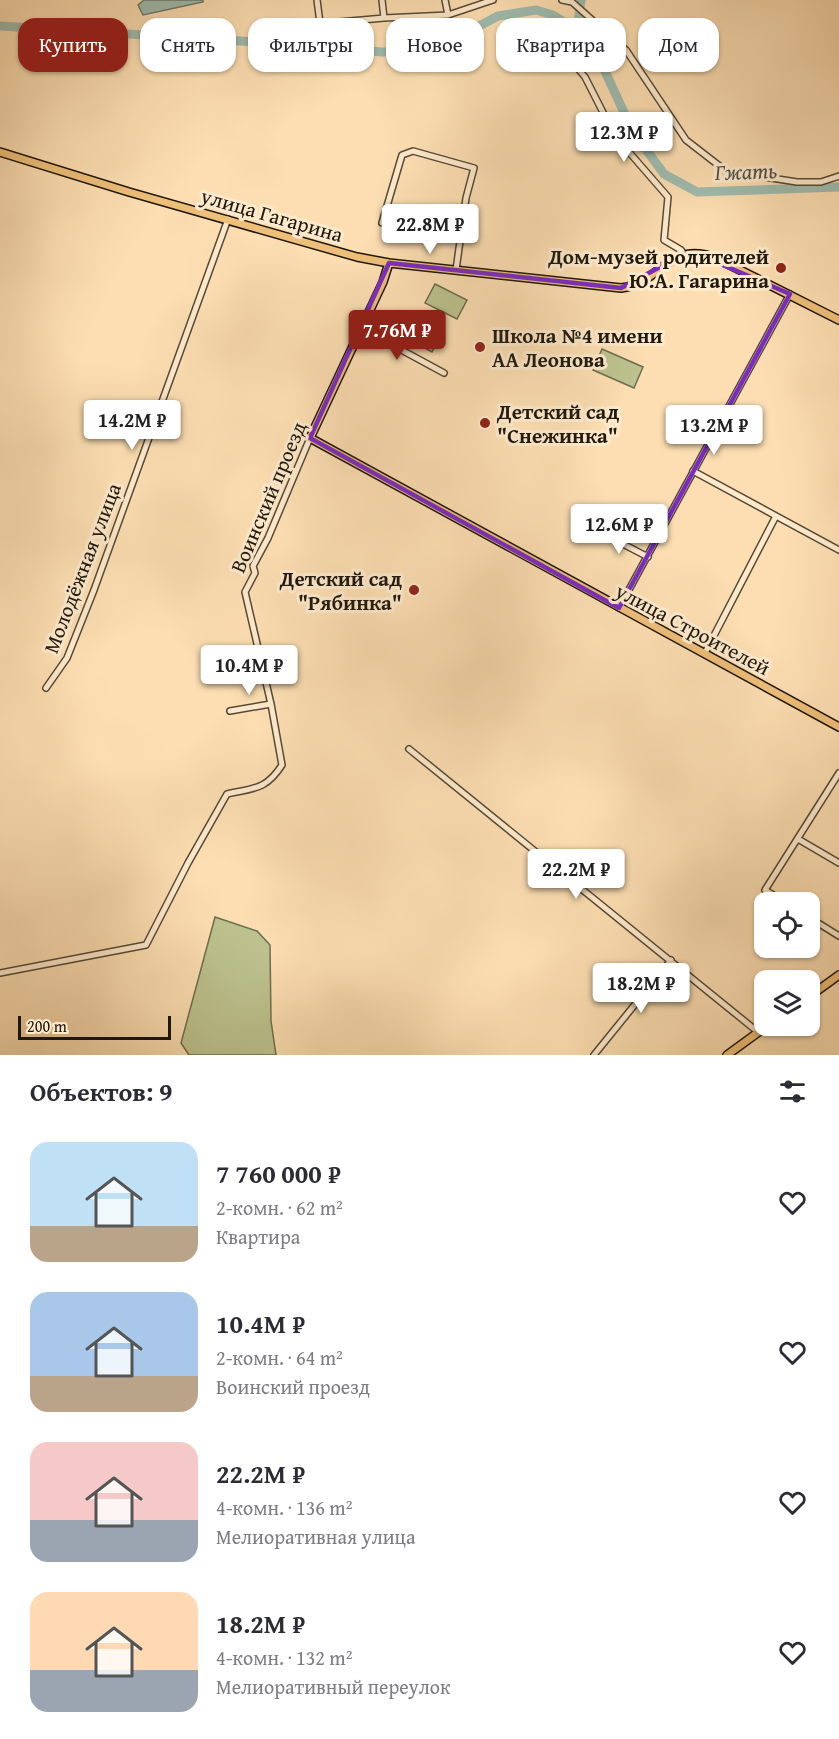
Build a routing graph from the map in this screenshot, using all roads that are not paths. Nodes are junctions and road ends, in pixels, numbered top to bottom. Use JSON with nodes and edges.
{"nodes":[{"id":1,"x":317,"y":0,"type":"edge"},
{"id":2,"x":382,"y":0,"type":"edge"},
{"id":3,"x":446,"y":0,"type":"edge"},
{"id":4,"x":493,"y":0,"type":"edge"},
{"id":5,"x":562,"y":0,"type":"edge"},
{"id":6,"x":572,"y":1,"type":"edge"},
{"id":7,"x":448,"y":15,"type":"junction"},
{"id":8,"x":319,"y":18,"type":"edge"},
{"id":9,"x":384,"y":18,"type":"junction"},
{"id":10,"x":374,"y":19,"type":"edge"},
{"id":11,"x":581,"y":72,"type":"edge"},
{"id":12,"x":0,"y":152,"type":"edge"},
{"id":13,"x":839,"y":176,"type":"edge"},
{"id":14,"x":228,"y":219,"type":"junction"},
{"id":15,"x":381,"y":223,"type":"dead end"},
{"id":16,"x":684,"y":254,"type":"junction"},
{"id":17,"x":389,"y":263,"type":"junction"},
{"id":18,"x":456,"y":270,"type":"junction"},
{"id":19,"x":790,"y":294,"type":"junction"},
{"id":20,"x":839,"y":320,"type":"edge"},
{"id":21,"x":361,"y":328,"type":"junction"},
{"id":22,"x":444,"y":373,"type":"dead end"},
{"id":23,"x":310,"y":438,"type":"junction"},
{"id":24,"x":693,"y":471,"type":"junction"},
{"id":25,"x":776,"y":516,"type":"junction"},
{"id":26,"x":600,"y":532,"type":"dead end"},
{"id":27,"x":839,"y":550,"type":"edge"},
{"id":28,"x":648,"y":557,"type":"junction"},
{"id":29,"x":619,"y":608,"type":"junction"},
{"id":30,"x":705,"y":653,"type":"junction"},
{"id":31,"x":46,"y":688,"type":"dead end"},
{"id":32,"x":271,"y":704,"type":"junction"},
{"id":33,"x":230,"y":711,"type":"dead end"},
{"id":34,"x":839,"y":727,"type":"edge"},
{"id":35,"x":409,"y":749,"type":"dead end"},
{"id":36,"x":839,"y":773,"type":"edge"},
{"id":37,"x":798,"y":839,"type":"junction"},
{"id":38,"x":839,"y":863,"type":"edge"},
{"id":39,"x":768,"y":892,"type":"edge"},
{"id":40,"x":820,"y":924,"type":"edge"},
{"id":41,"x":839,"y":936,"type":"edge"},
{"id":42,"x":671,"y":960,"type":"junction"},
{"id":43,"x":0,"y":973,"type":"edge"},
{"id":44,"x":839,"y":975,"type":"edge"},
{"id":45,"x":820,"y":989,"type":"edge"},
{"id":46,"x":754,"y":1029,"type":"edge"},
{"id":47,"x":754,"y":1035,"type":"edge"},
{"id":48,"x":594,"y":1055,"type":"edge"},
{"id":49,"x":727,"y":1055,"type":"edge"}],
"edges":[{"from":1,"to":8,"type":"street"},
{"from":2,"to":9,"type":"street"},
{"from":3,"to":7,"type":"street"},
{"from":4,"to":7,"type":"street"},
{"from":5,"to":6,"type":"street"},
{"from":6,"to":13,"type":"street"},
{"from":7,"to":9,"type":"street"},
{"from":9,"to":10,"type":"street"},
{"from":11,"to":16,"type":"street"},
{"from":12,"to":14,"type":"main road","name":"улица Гагарина"},
{"from":14,"to":17,"type":"main road","name":"улица Гагарина"},
{"from":14,"to":31,"type":"street","name":"Молодёжная улица"},
{"from":15,"to":18,"type":"street"},
{"from":16,"to":18,"type":"main road","name":"улица Гагарина"},
{"from":16,"to":19,"type":"main road"},
{"from":17,"to":18,"type":"main road","name":"улица Гагарина"},
{"from":17,"to":21,"type":"main road","name":"Воинский проезд"},
{"from":19,"to":20,"type":"main road"},
{"from":19,"to":24,"type":"street"},
{"from":21,"to":22,"type":"street"},
{"from":21,"to":23,"type":"main road","name":"Воинский проезд"},
{"from":23,"to":29,"type":"main road","name":"улица Строителей"},
{"from":23,"to":32,"type":"street","name":"Воинский проезд"},
{"from":24,"to":25,"type":"street"},
{"from":24,"to":28,"type":"street"},
{"from":25,"to":27,"type":"street"},
{"from":25,"to":30,"type":"street"},
{"from":26,"to":28,"type":"street"},
{"from":28,"to":29,"type":"street"},
{"from":29,"to":30,"type":"main road","name":"улица Строителей"},
{"from":30,"to":34,"type":"main road","name":"улица Строителей"},
{"from":32,"to":33,"type":"street"},
{"from":32,"to":43,"type":"street","name":"Воинский проезд"},
{"from":35,"to":42,"type":"street"},
{"from":36,"to":37,"type":"street"},
{"from":37,"to":38,"type":"street"},
{"from":37,"to":39,"type":"street"},
{"from":40,"to":41,"type":"street"},
{"from":42,"to":46,"type":"street"},
{"from":42,"to":48,"type":"street"},
{"from":44,"to":45,"type":"main road"},
{"from":47,"to":49,"type":"main road"}]}
